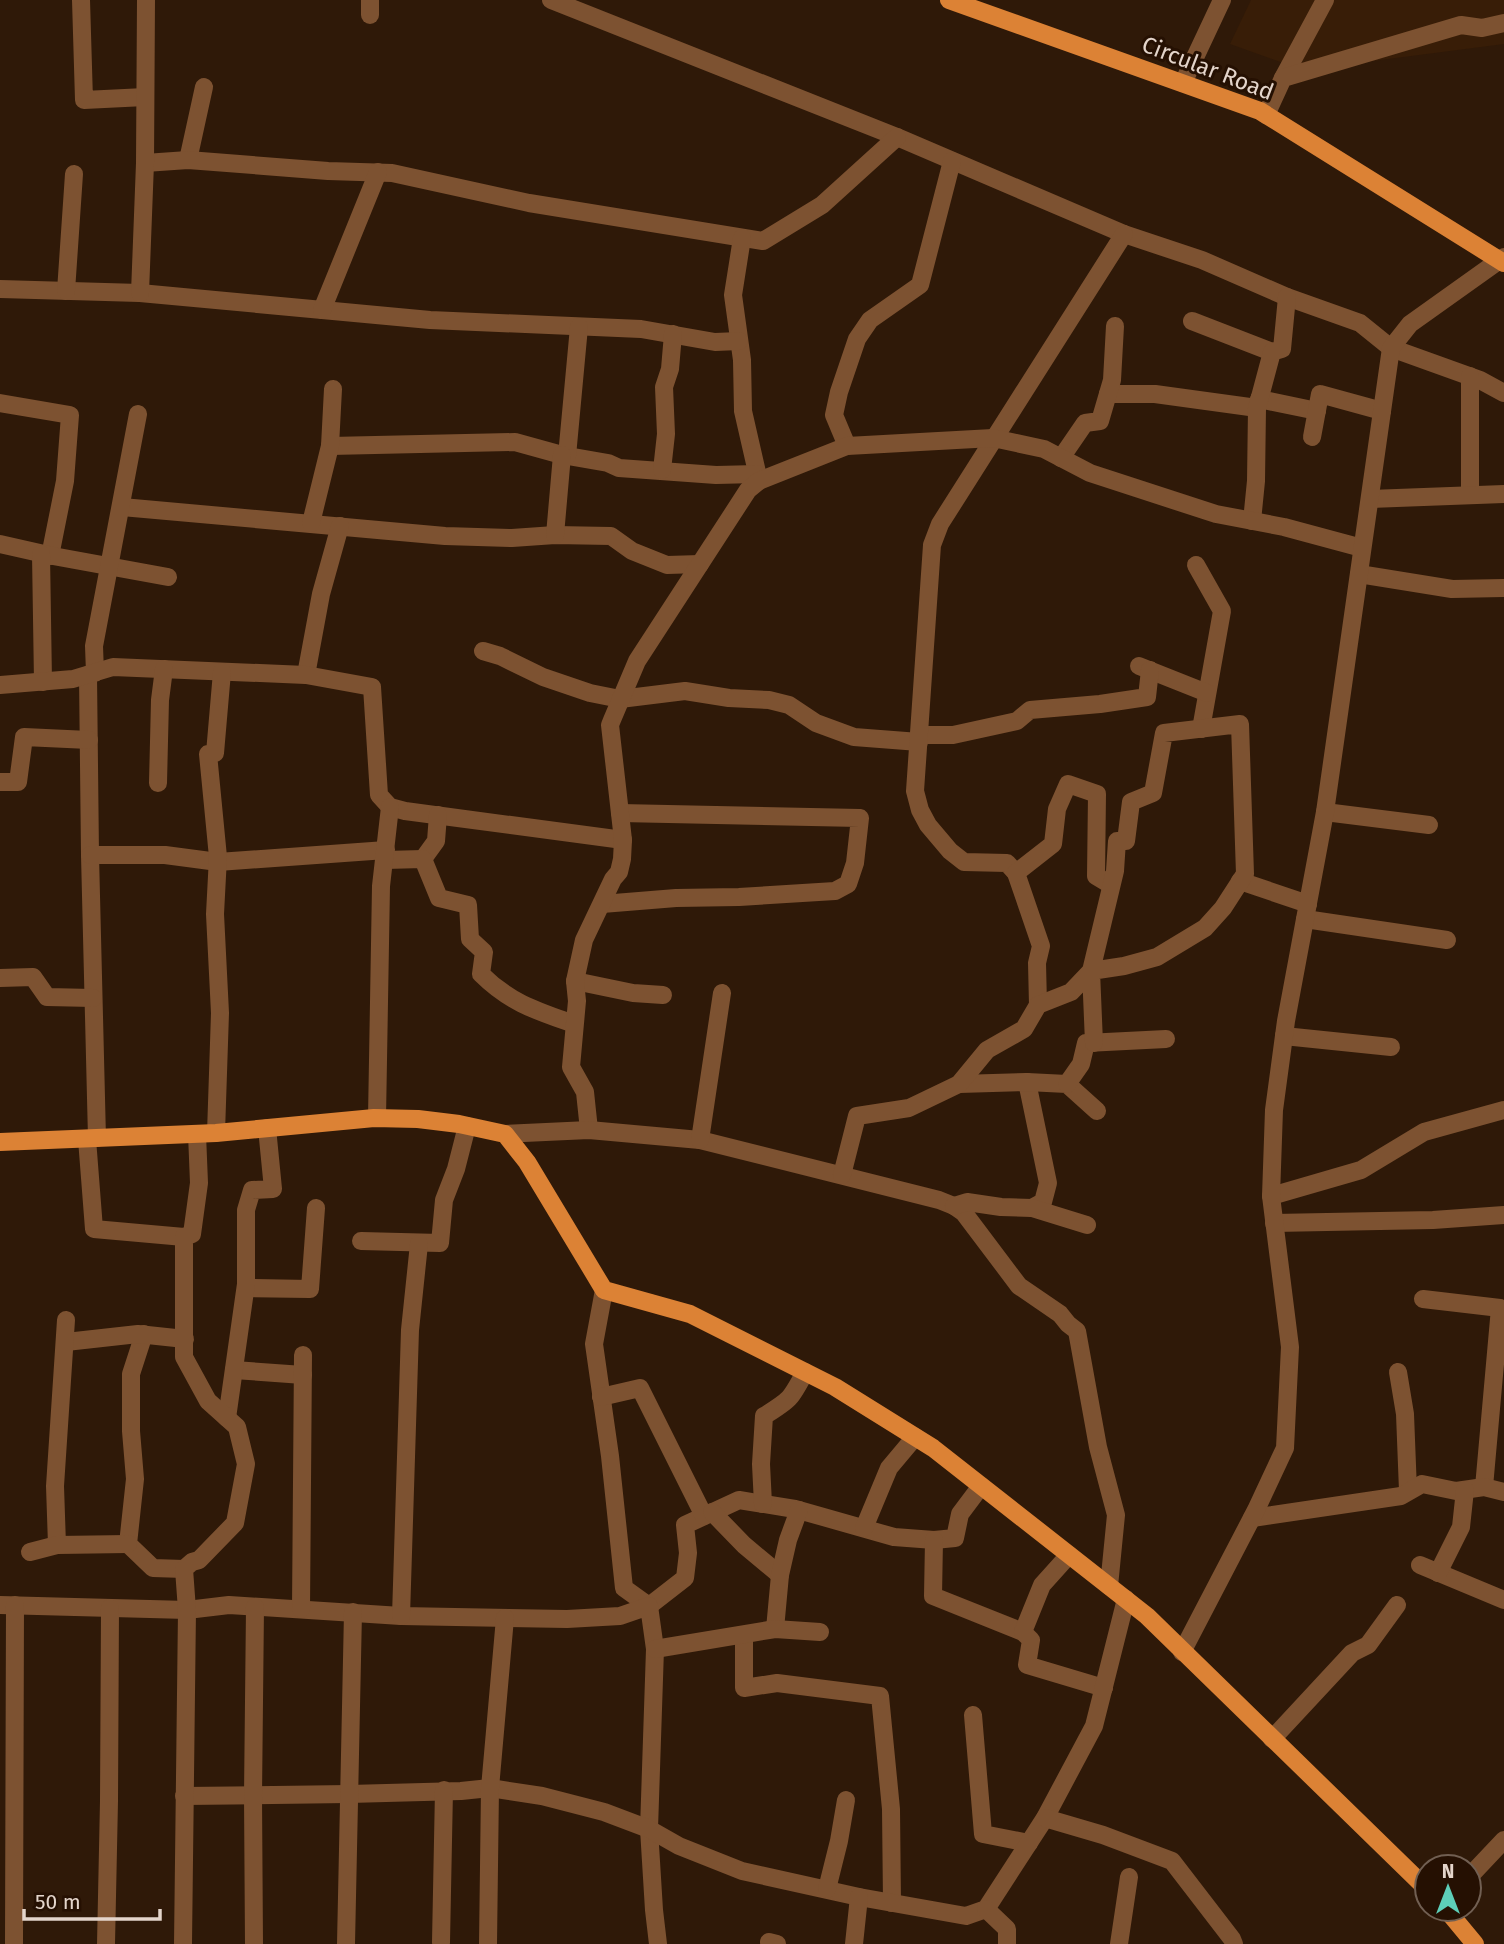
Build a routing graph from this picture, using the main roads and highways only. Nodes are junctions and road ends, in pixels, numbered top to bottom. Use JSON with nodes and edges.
{"nodes":[{"id":1,"x":948,"y":0,"type":"edge"},
{"id":2,"x":1503,"y":260,"type":"edge"},
{"id":3,"x":0,"y":1142,"type":"edge"},
{"id":4,"x":1413,"y":1875,"type":"edge"},
{"id":5,"x":1458,"y":1923,"type":"edge"},
{"id":6,"x":1475,"y":1944,"type":"edge"}],
"edges":[{"from":1,"to":2,"type":"main road","name":"Circular Road"},
{"from":3,"to":4,"type":"main road"},
{"from":5,"to":6,"type":"main road"}]}
